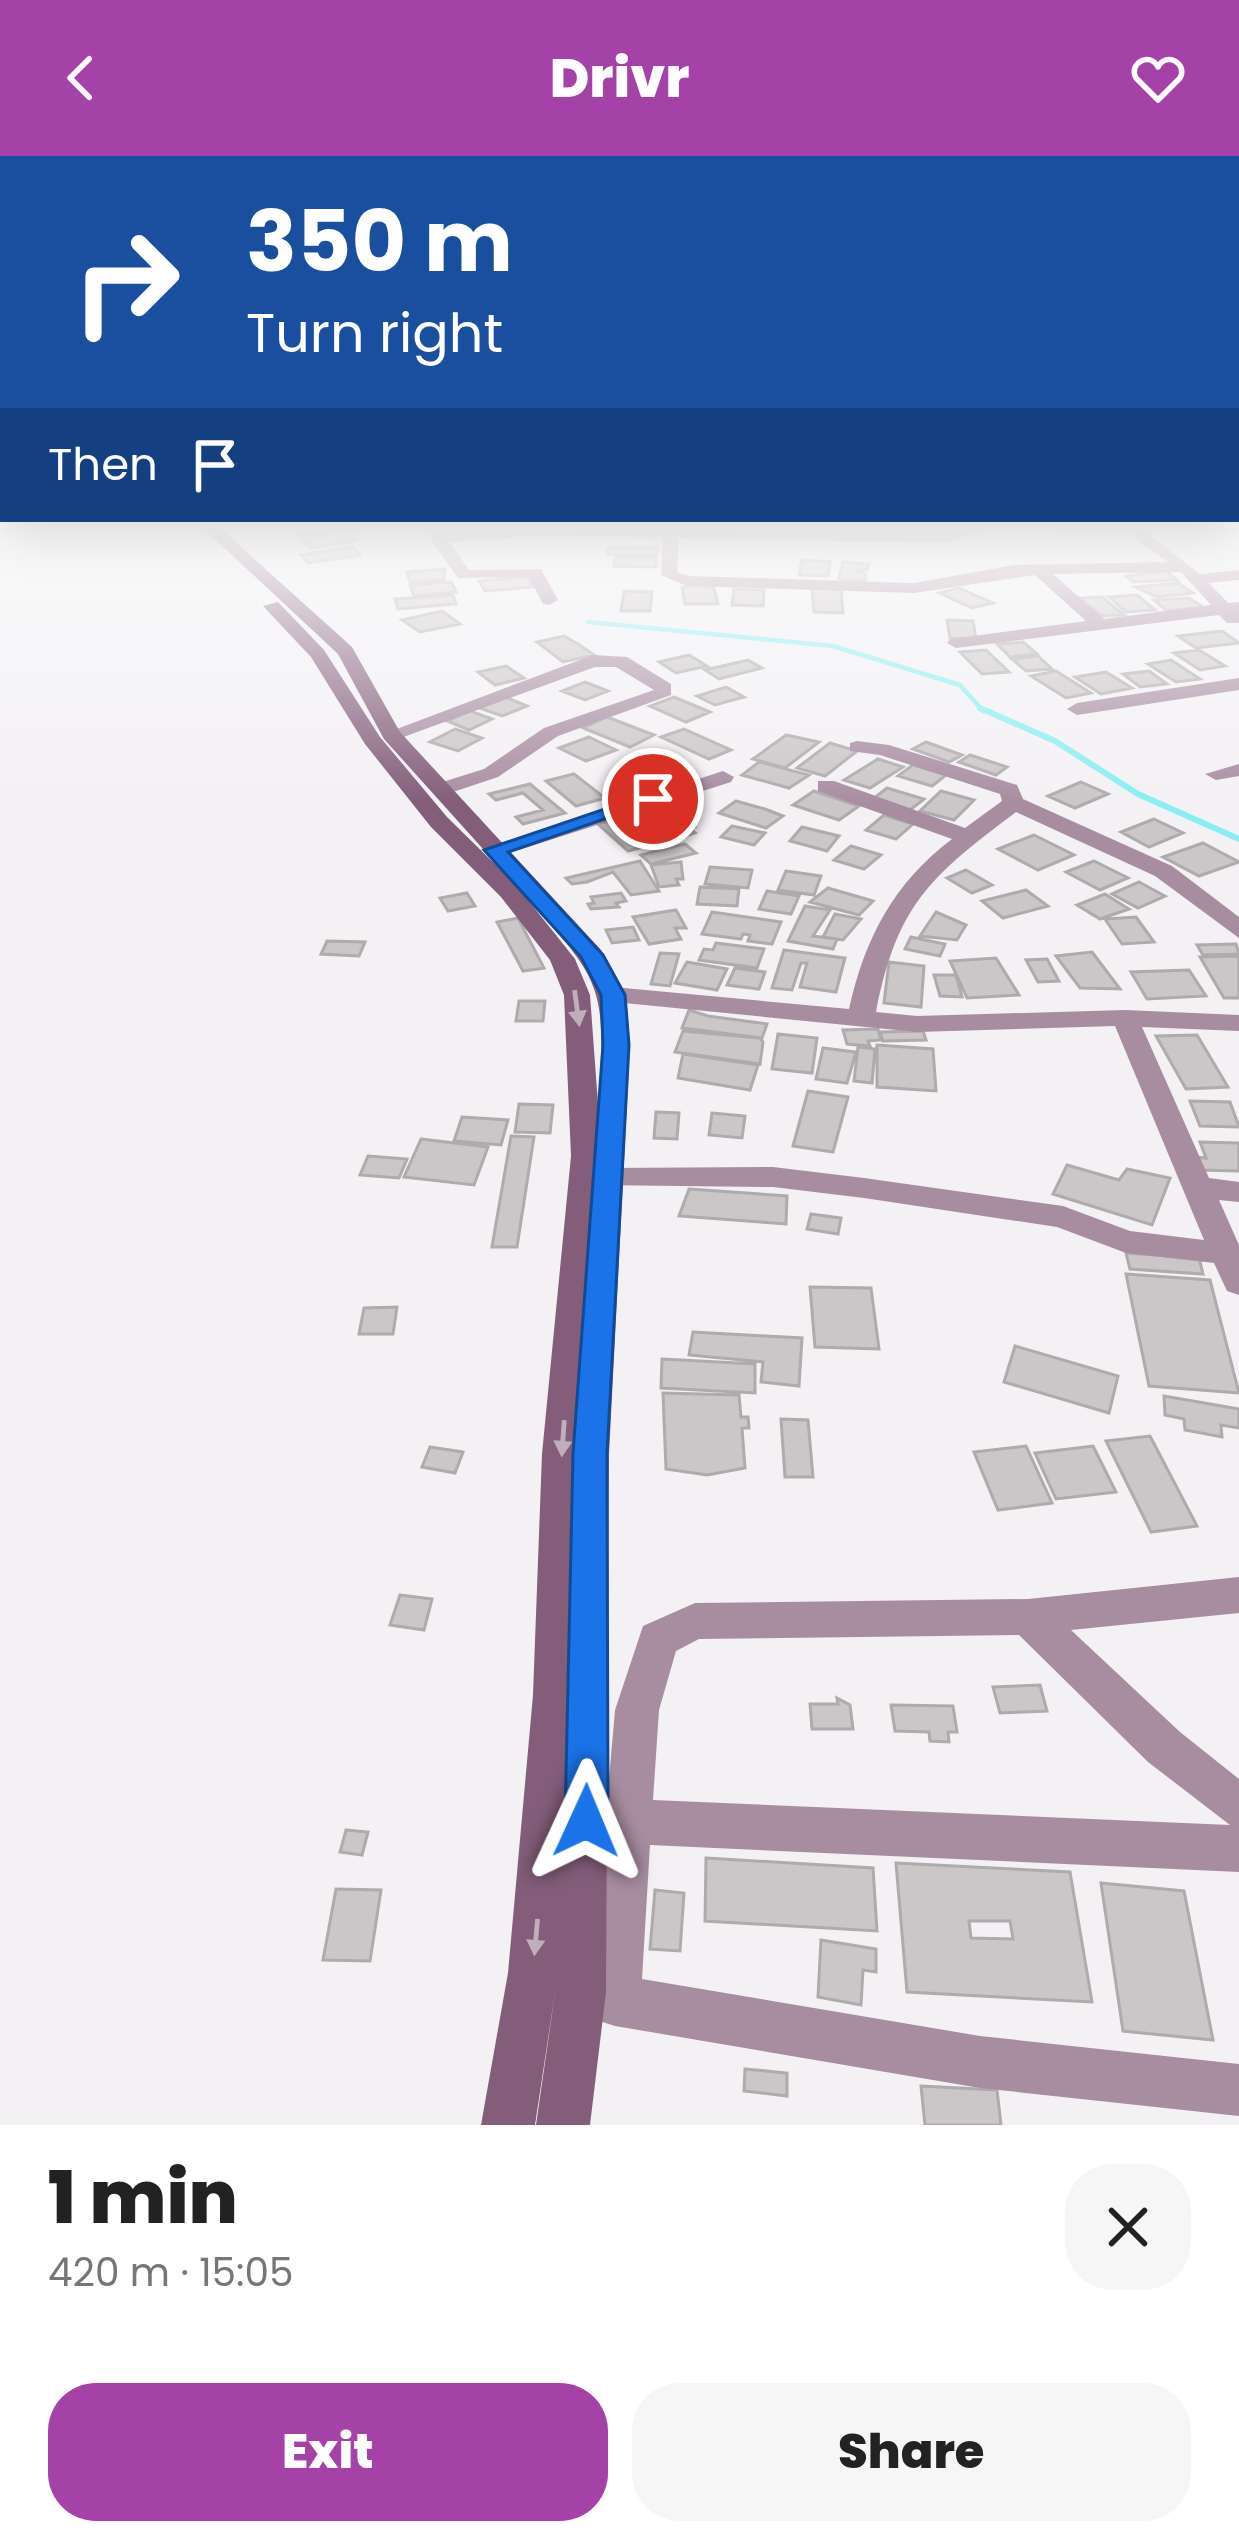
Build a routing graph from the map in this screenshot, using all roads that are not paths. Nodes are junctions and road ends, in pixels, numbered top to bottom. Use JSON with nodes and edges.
{"nodes":[{"id":1,"x":296,"y":620,"type":"edge"},
{"id":2,"x":303,"y":620,"type":"edge"},
{"id":3,"x":1095,"y":620,"type":"edge"},
{"id":4,"x":1131,"y":620,"type":"edge"},
{"id":5,"x":1099,"y":624,"type":"junction"},
{"id":6,"x":956,"y":644,"type":"dead end"},
{"id":7,"x":1239,"y":684,"type":"edge"},
{"id":8,"x":1077,"y":709,"type":"dead end"},
{"id":9,"x":391,"y":735,"type":"junction"},
{"id":10,"x":857,"y":747,"type":"dead end"},
{"id":11,"x":723,"y":777,"type":"dead end"},
{"id":12,"x":826,"y":786,"type":"dead end"},
{"id":13,"x":441,"y":790,"type":"junction"},
{"id":14,"x":1014,"y":802,"type":"junction"},
{"id":15,"x":968,"y":836,"type":"junction"},
{"id":16,"x":494,"y":850,"type":"junction"},
{"id":17,"x":1239,"y":931,"type":"edge"},
{"id":18,"x":613,"y":995,"type":"junction"},
{"id":19,"x":861,"y":1017,"type":"junction"},
{"id":20,"x":1125,"y":1018,"type":"junction"},
{"id":21,"x":1239,"y":1023,"type":"edge"},
{"id":22,"x":598,"y":1095,"type":"junction"},
{"id":23,"x":607,"y":1178,"type":"junction"},
{"id":24,"x":1199,"y":1187,"type":"junction"},
{"id":25,"x":1239,"y":1192,"type":"edge"},
{"id":26,"x":1235,"y":1269,"type":"edge"},
{"id":27,"x":1239,"y":1594,"type":"edge"},
{"id":28,"x":1028,"y":1617,"type":"junction"},
{"id":29,"x":1239,"y":1807,"type":"edge"},
{"id":30,"x":627,"y":1821,"type":"junction"},
{"id":31,"x":1239,"y":1849,"type":"edge"},
{"id":32,"x":598,"y":1997,"type":"junction"},
{"id":33,"x":1239,"y":2090,"type":"edge"},
{"id":34,"x":508,"y":2125,"type":"edge"},
{"id":35,"x":563,"y":2125,"type":"edge"}],
"edges":[{"from":1,"to":22,"type":"main road","one_way":true},
{"from":2,"to":9,"type":"main road"},
{"from":3,"to":5,"type":"street"},
{"from":4,"to":5,"type":"street"},
{"from":5,"to":6,"type":"street"},
{"from":7,"to":8,"type":"street"},
{"from":9,"to":13,"type":"main road"},
{"from":9,"to":13,"type":"street"},
{"from":10,"to":14,"type":"street"},
{"from":11,"to":16,"type":"street"},
{"from":12,"to":15,"type":"street"},
{"from":13,"to":16,"type":"main road"},
{"from":14,"to":15,"type":"street"},
{"from":14,"to":17,"type":"street"},
{"from":15,"to":19,"type":"street"},
{"from":16,"to":18,"type":"main road"},
{"from":18,"to":19,"type":"street"},
{"from":18,"to":22,"type":"main road"},
{"from":19,"to":20,"type":"street"},
{"from":20,"to":21,"type":"street"},
{"from":20,"to":24,"type":"street"},
{"from":22,"to":23,"type":"main road"},
{"from":22,"to":34,"type":"main road","one_way":true},
{"from":23,"to":26,"type":"street"},
{"from":23,"to":32,"type":"main road"},
{"from":24,"to":25,"type":"street"},
{"from":24,"to":26,"type":"street"},
{"from":27,"to":28,"type":"street"},
{"from":28,"to":29,"type":"street"},
{"from":28,"to":30,"type":"street"},
{"from":30,"to":31,"type":"street"},
{"from":30,"to":32,"type":"street"},
{"from":32,"to":33,"type":"street"},
{"from":32,"to":35,"type":"main road"}]}
